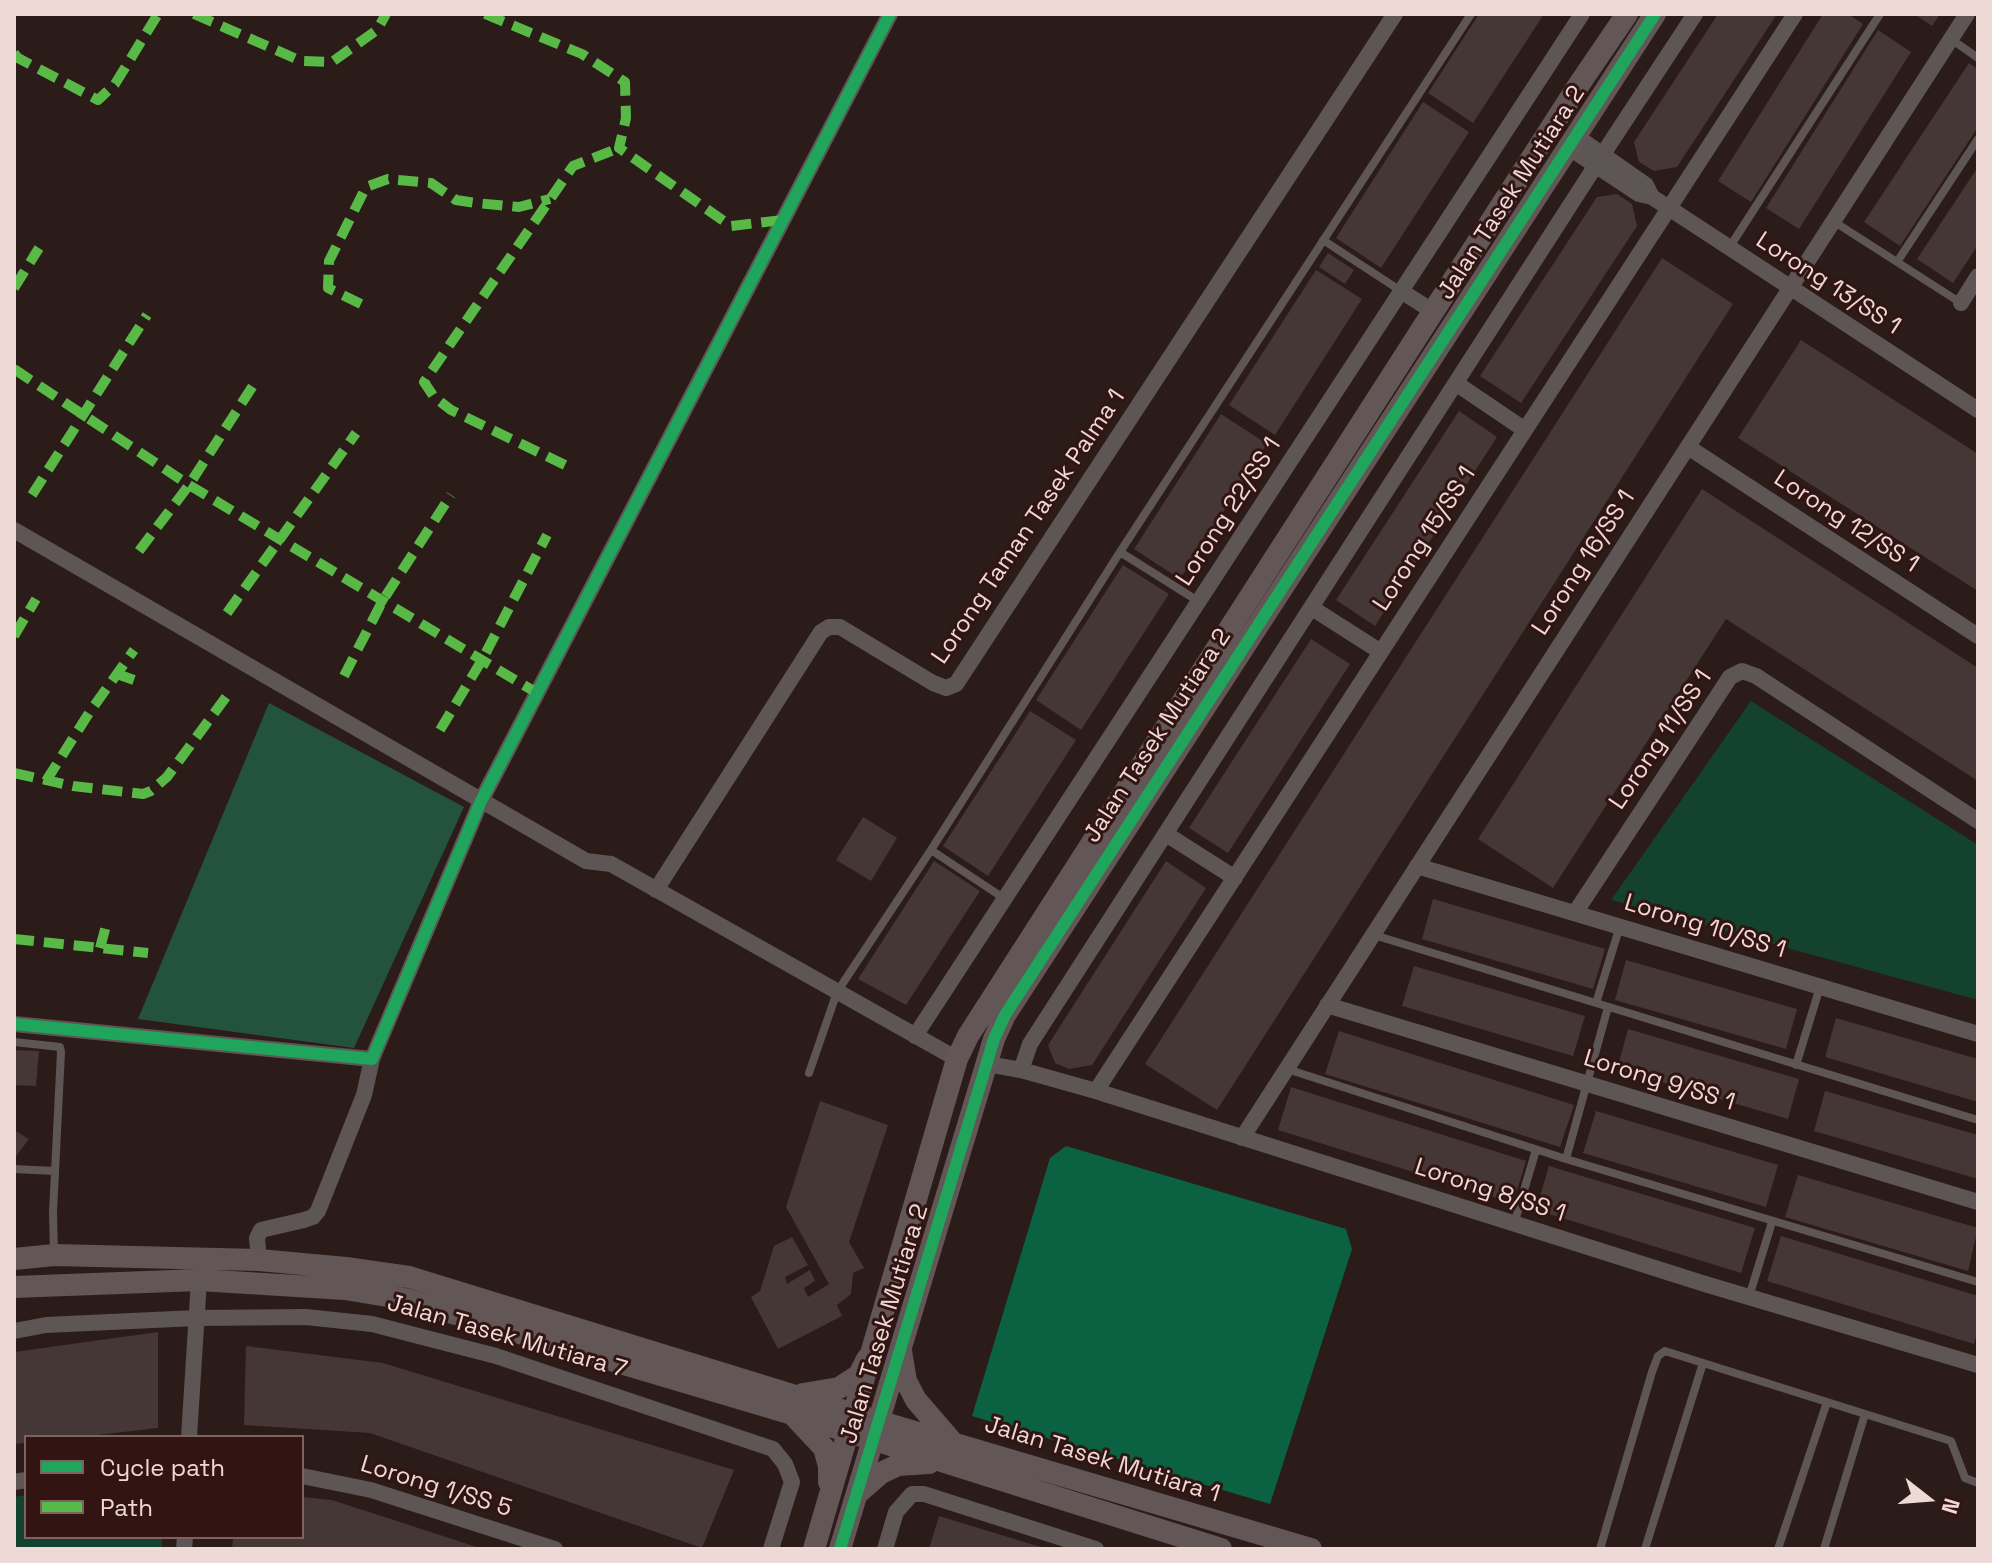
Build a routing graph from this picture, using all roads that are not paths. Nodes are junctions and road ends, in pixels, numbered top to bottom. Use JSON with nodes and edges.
{"nodes":[{"id":1,"x":890,"y":14,"type":"edge"},
{"id":2,"x":1395,"y":14,"type":"edge"},
{"id":3,"x":1471,"y":14,"type":"edge"},
{"id":4,"x":1582,"y":14,"type":"edge"},
{"id":5,"x":1627,"y":14,"type":"edge"},
{"id":6,"x":1655,"y":14,"type":"edge"},
{"id":7,"x":1695,"y":14,"type":"edge"},
{"id":8,"x":1795,"y":14,"type":"edge"},
{"id":9,"x":1967,"y":14,"type":"edge"},
{"id":10,"x":1879,"y":15,"type":"edge"},
{"id":11,"x":1951,"y":39,"type":"junction"},
{"id":12,"x":1978,"y":58,"type":"edge"},
{"id":13,"x":1578,"y":86,"type":"junction"},
{"id":14,"x":1978,"y":139,"type":"edge"},
{"id":15,"x":1571,"y":140,"type":"junction"},
{"id":16,"x":1599,"y":160,"type":"junction"},
{"id":17,"x":1523,"y":171,"type":"junction"},
{"id":18,"x":1669,"y":208,"type":"junction"},
{"id":19,"x":1833,"y":221,"type":"junction"},
{"id":20,"x":1323,"y":240,"type":"junction"},
{"id":21,"x":1729,"y":248,"type":"junction"},
{"id":22,"x":1897,"y":262,"type":"junction"},
{"id":23,"x":1978,"y":276,"type":"edge"},
{"id":24,"x":1790,"y":289,"type":"junction"},
{"id":25,"x":1401,"y":291,"type":"junction"},
{"id":26,"x":1961,"y":303,"type":"joint"},
{"id":27,"x":1434,"y":312,"type":"junction"},
{"id":28,"x":1457,"y":384,"type":"junction"},
{"id":29,"x":1978,"y":410,"type":"edge"},
{"id":30,"x":1525,"y":430,"type":"junction"},
{"id":31,"x":1688,"y":447,"type":"junction"},
{"id":32,"x":14,"y":530,"type":"edge"},
{"id":33,"x":1120,"y":552,"type":"junction"},
{"id":34,"x":1199,"y":602,"type":"junction"},
{"id":35,"x":1312,"y":608,"type":"junction"},
{"id":36,"x":1978,"y":636,"type":"edge"},
{"id":37,"x":1381,"y":652,"type":"junction"},
{"id":38,"x":481,"y":801,"type":"junction"},
{"id":39,"x":1978,"y":821,"type":"edge"},
{"id":40,"x":1166,"y":834,"type":"junction"},
{"id":41,"x":931,"y":850,"type":"junction"},
{"id":42,"x":1417,"y":866,"type":"junction"},
{"id":43,"x":1235,"y":878,"type":"junction"},
{"id":44,"x":656,"y":890,"type":"junction"},
{"id":45,"x":1005,"y":899,"type":"junction"},
{"id":46,"x":1575,"y":913,"type":"junction"},
{"id":47,"x":1620,"y":926,"type":"junction"},
{"id":48,"x":1373,"y":934,"type":"junction"},
{"id":49,"x":1820,"y":987,"type":"junction"},
{"id":50,"x":837,"y":992,"type":"junction"},
{"id":51,"x":1596,"y":1003,"type":"junction"},
{"id":52,"x":1327,"y":1005,"type":"junction"},
{"id":53,"x":1608,"y":1007,"type":"junction"},
{"id":54,"x":14,"y":1024,"type":"edge"},
{"id":55,"x":1978,"y":1034,"type":"edge"},
{"id":56,"x":915,"y":1036,"type":"junction"},
{"id":57,"x":14,"y":1042,"type":"edge"},
{"id":58,"x":372,"y":1059,"type":"junction"},
{"id":59,"x":957,"y":1059,"type":"junction"},
{"id":60,"x":987,"y":1064,"type":"junction"},
{"id":61,"x":1796,"y":1065,"type":"junction"},
{"id":62,"x":1286,"y":1069,"type":"junction"},
{"id":63,"x":1021,"y":1070,"type":"junction"},
{"id":64,"x":809,"y":1073,"type":"dead end"},
{"id":65,"x":1587,"y":1084,"type":"junction"},
{"id":66,"x":1096,"y":1091,"type":"junction"},
{"id":67,"x":1978,"y":1120,"type":"edge"},
{"id":68,"x":1242,"y":1138,"type":"junction"},
{"id":69,"x":1536,"y":1150,"type":"junction"},
{"id":70,"x":1566,"y":1159,"type":"junction"},
{"id":71,"x":14,"y":1169,"type":"edge"},
{"id":72,"x":55,"y":1171,"type":"junction"},
{"id":73,"x":1978,"y":1202,"type":"edge"},
{"id":74,"x":1772,"y":1222,"type":"junction"},
{"id":75,"x":1514,"y":1224,"type":"junction"},
{"id":76,"x":54,"y":1255,"type":"junction"},
{"id":77,"x":14,"y":1259,"type":"edge"},
{"id":78,"x":259,"y":1260,"type":"junction"},
{"id":79,"x":1977,"y":1279,"type":"edge"},
{"id":80,"x":199,"y":1280,"type":"junction"},
{"id":81,"x":14,"y":1287,"type":"edge"},
{"id":82,"x":1749,"y":1297,"type":"junction"},
{"id":83,"x":196,"y":1318,"type":"junction"},
{"id":84,"x":14,"y":1331,"type":"edge"},
{"id":85,"x":875,"y":1343,"type":"junction"},
{"id":86,"x":900,"y":1346,"type":"junction"},
{"id":87,"x":1703,"y":1363,"type":"junction"},
{"id":88,"x":1978,"y":1365,"type":"edge"},
{"id":89,"x":1827,"y":1402,"type":"junction"},
{"id":90,"x":795,"y":1404,"type":"junction"},
{"id":91,"x":1865,"y":1414,"type":"junction"},
{"id":92,"x":851,"y":1424,"type":"junction"},
{"id":93,"x":875,"y":1431,"type":"junction"},
{"id":94,"x":189,"y":1435,"type":"edge"},
{"id":95,"x":949,"y":1453,"type":"junction"},
{"id":96,"x":304,"y":1476,"type":"edge"},
{"id":97,"x":1978,"y":1483,"type":"edge"},
{"id":98,"x":856,"y":1494,"type":"junction"},
{"id":99,"x":828,"y":1500,"type":"junction"},
{"id":100,"x":555,"y":1549,"type":"edge"},
{"id":101,"x":771,"y":1549,"type":"edge"},
{"id":102,"x":814,"y":1549,"type":"edge"},
{"id":103,"x":840,"y":1549,"type":"edge"},
{"id":104,"x":885,"y":1549,"type":"edge"},
{"id":105,"x":1096,"y":1549,"type":"edge"},
{"id":106,"x":1221,"y":1549,"type":"edge"},
{"id":107,"x":1311,"y":1549,"type":"edge"},
{"id":108,"x":1600,"y":1549,"type":"edge"},
{"id":109,"x":1645,"y":1549,"type":"edge"},
{"id":110,"x":1778,"y":1549,"type":"edge"},
{"id":111,"x":1824,"y":1549,"type":"edge"}],
"edges":[{"from":1,"to":38,"type":"street"},
{"from":2,"to":44,"type":"street","name":"Lorong Taman Tasek Palma 1"},
{"from":3,"to":20,"type":"lane"},
{"from":4,"to":25,"type":"street","name":"Lorong 22/SS 1"},
{"from":5,"to":13,"type":"street","name":"Jalan Tasek Mutiara 2"},
{"from":6,"to":15,"type":"street","name":"Jalan Tasek Mutiara 2"},
{"from":7,"to":16,"type":"street"},
{"from":8,"to":18,"type":"street","name":"Lorong 15/SS 1"},
{"from":9,"to":11,"type":"street","name":"Lorong 16/SS 1"},
{"from":10,"to":21,"type":"lane"},
{"from":11,"to":12,"type":"lane"},
{"from":11,"to":19,"type":"street","name":"Lorong 16/SS 1"},
{"from":13,"to":15,"type":"street"},
{"from":13,"to":17,"type":"street","name":"Jalan Tasek Mutiara 2"},
{"from":14,"to":22,"type":"lane"},
{"from":15,"to":16,"type":"street","name":"Lorong 13/SS 1"},
{"from":15,"to":17,"type":"street"},
{"from":15,"to":60,"type":"street","name":"Jalan Tasek Mutiara 2"},
{"from":16,"to":18,"type":"street","name":"Lorong 13/SS 1"},
{"from":16,"to":28,"type":"street"},
{"from":17,"to":27,"type":"street","name":"Jalan Tasek Mutiara 2"},
{"from":18,"to":21,"type":"street","name":"Lorong 13/SS 1"},
{"from":18,"to":30,"type":"street","name":"Lorong 15/SS 1"},
{"from":19,"to":22,"type":"lane"},
{"from":19,"to":24,"type":"street","name":"Lorong 16/SS 1"},
{"from":20,"to":25,"type":"lane"},
{"from":20,"to":33,"type":"lane"},
{"from":21,"to":24,"type":"street","name":"Lorong 13/SS 1"},
{"from":22,"to":26,"type":"lane"},
{"from":23,"to":26,"type":"street"},
{"from":24,"to":29,"type":"street","name":"Lorong 13/SS 1"},
{"from":24,"to":31,"type":"street","name":"Lorong 16/SS 1"},
{"from":25,"to":27,"type":"street"},
{"from":25,"to":34,"type":"street","name":"Lorong 22/SS 1"},
{"from":27,"to":59,"type":"street","name":"Jalan Tasek Mutiara 2"},
{"from":28,"to":30,"type":"street"},
{"from":28,"to":35,"type":"street"},
{"from":30,"to":37,"type":"street","name":"Lorong 15/SS 1"},
{"from":31,"to":36,"type":"street","name":"Lorong 12/SS 1"},
{"from":31,"to":42,"type":"street","name":"Lorong 16/SS 1"},
{"from":32,"to":38,"type":"street"},
{"from":33,"to":34,"type":"lane"},
{"from":33,"to":41,"type":"lane"},
{"from":34,"to":45,"type":"street","name":"Lorong 22/SS 1"},
{"from":35,"to":37,"type":"street"},
{"from":35,"to":40,"type":"street"},
{"from":37,"to":43,"type":"street","name":"Lorong 15/SS 1"},
{"from":38,"to":44,"type":"street"},
{"from":38,"to":58,"type":"street"},
{"from":39,"to":46,"type":"street","name":"Lorong 11/SS 1"},
{"from":40,"to":43,"type":"street"},
{"from":40,"to":63,"type":"street"},
{"from":41,"to":45,"type":"lane"},
{"from":41,"to":50,"type":"lane"},
{"from":42,"to":46,"type":"street","name":"Lorong 10/SS 1"},
{"from":42,"to":48,"type":"street","name":"Lorong 16/SS 1"},
{"from":43,"to":66,"type":"street","name":"Lorong 15/SS 1"},
{"from":44,"to":50,"type":"street"},
{"from":45,"to":56,"type":"street","name":"Lorong 22/SS 1"},
{"from":46,"to":47,"type":"street","name":"Lorong 10/SS 1"},
{"from":47,"to":49,"type":"street","name":"Lorong 10/SS 1"},
{"from":47,"to":51,"type":"lane"},
{"from":48,"to":51,"type":"lane"},
{"from":48,"to":52,"type":"street","name":"Lorong 16/SS 1"},
{"from":49,"to":55,"type":"street","name":"Lorong 10/SS 1"},
{"from":49,"to":61,"type":"lane"},
{"from":50,"to":56,"type":"street"},
{"from":50,"to":64,"type":"lane"},
{"from":51,"to":53,"type":"lane"},
{"from":52,"to":62,"type":"street","name":"Lorong 16/SS 1"},
{"from":52,"to":65,"type":"street","name":"Lorong 9/SS 1"},
{"from":53,"to":61,"type":"lane"},
{"from":53,"to":65,"type":"lane"},
{"from":54,"to":58,"type":"street"},
{"from":56,"to":59,"type":"street"},
{"from":57,"to":72,"type":"lane"},
{"from":58,"to":78,"type":"street"},
{"from":59,"to":85,"type":"street","name":"Jalan Tasek Mutiara 2"},
{"from":60,"to":63,"type":"street","name":"Lorong 8/SS 1"},
{"from":60,"to":86,"type":"street","name":"Jalan Tasek Mutiara 2"},
{"from":61,"to":67,"type":"lane"},
{"from":62,"to":68,"type":"street","name":"Lorong 16/SS 1"},
{"from":62,"to":69,"type":"lane"},
{"from":63,"to":66,"type":"street","name":"Lorong 8/SS 1"},
{"from":65,"to":70,"type":"lane"},
{"from":65,"to":73,"type":"street","name":"Lorong 9/SS 1"},
{"from":66,"to":68,"type":"street","name":"Lorong 8/SS 1"},
{"from":68,"to":75,"type":"street","name":"Lorong 8/SS 1"},
{"from":69,"to":70,"type":"lane"},
{"from":69,"to":75,"type":"lane"},
{"from":70,"to":74,"type":"lane"},
{"from":71,"to":72,"type":"lane"},
{"from":72,"to":76,"type":"lane"},
{"from":74,"to":79,"type":"lane"},
{"from":74,"to":82,"type":"lane"},
{"from":75,"to":82,"type":"street","name":"Lorong 8/SS 1"},
{"from":76,"to":77,"type":"street","name":"Jalan Tasek Mutiara 7"},
{"from":76,"to":78,"type":"street","name":"Jalan Tasek Mutiara 7"},
{"from":78,"to":90,"type":"street","name":"Jalan Tasek Mutiara 7"},
{"from":80,"to":81,"type":"street","name":"Jalan Tasek Mutiara 7"},
{"from":80,"to":83,"type":"street"},
{"from":80,"to":90,"type":"street","name":"Jalan Tasek Mutiara 7"},
{"from":82,"to":88,"type":"street","name":"Lorong 8/SS 1"},
{"from":83,"to":84,"type":"street","name":"Jalan Tasek Mutiara 7"},
{"from":83,"to":94,"type":"street"},
{"from":83,"to":101,"type":"street","name":"Jalan Tasek Mutiara 7"},
{"from":85,"to":90,"type":"street"},
{"from":85,"to":92,"type":"street","name":"Jalan Tasek Mutiara 2"},
{"from":86,"to":93,"type":"street","name":"Jalan Tasek Mutiara 2"},
{"from":86,"to":95,"type":"street"},
{"from":87,"to":89,"type":"lane"},
{"from":87,"to":108,"type":"lane"},
{"from":87,"to":109,"type":"lane"},
{"from":89,"to":91,"type":"lane"},
{"from":89,"to":110,"type":"lane"},
{"from":90,"to":92,"type":"street","name":"Jalan Tasek Mutiara 7"},
{"from":90,"to":99,"type":"street"},
{"from":91,"to":97,"type":"lane"},
{"from":91,"to":111,"type":"lane"},
{"from":92,"to":93,"type":"street","name":"Jalan Tasek Mutiara 7"},
{"from":92,"to":99,"type":"street","name":"Jalan Tasek Mutiara 2"},
{"from":93,"to":95,"type":"street","name":"Jalan Tasek Mutiara 1"},
{"from":93,"to":98,"type":"street","name":"Jalan Tasek Mutiara 2"},
{"from":95,"to":98,"type":"street"},
{"from":95,"to":106,"type":"street","name":"Jalan Tasek Mutiara 1"},
{"from":95,"to":107,"type":"street","name":"Jalan Tasek Mutiara 1"},
{"from":96,"to":100,"type":"street","name":"Lorong 1/SS 5"},
{"from":98,"to":103,"type":"street","name":"Jalan Tasek Mutiara 2"},
{"from":99,"to":102,"type":"street","name":"Jalan Tasek Mutiara 2"},
{"from":104,"to":105,"type":"street"}]}
